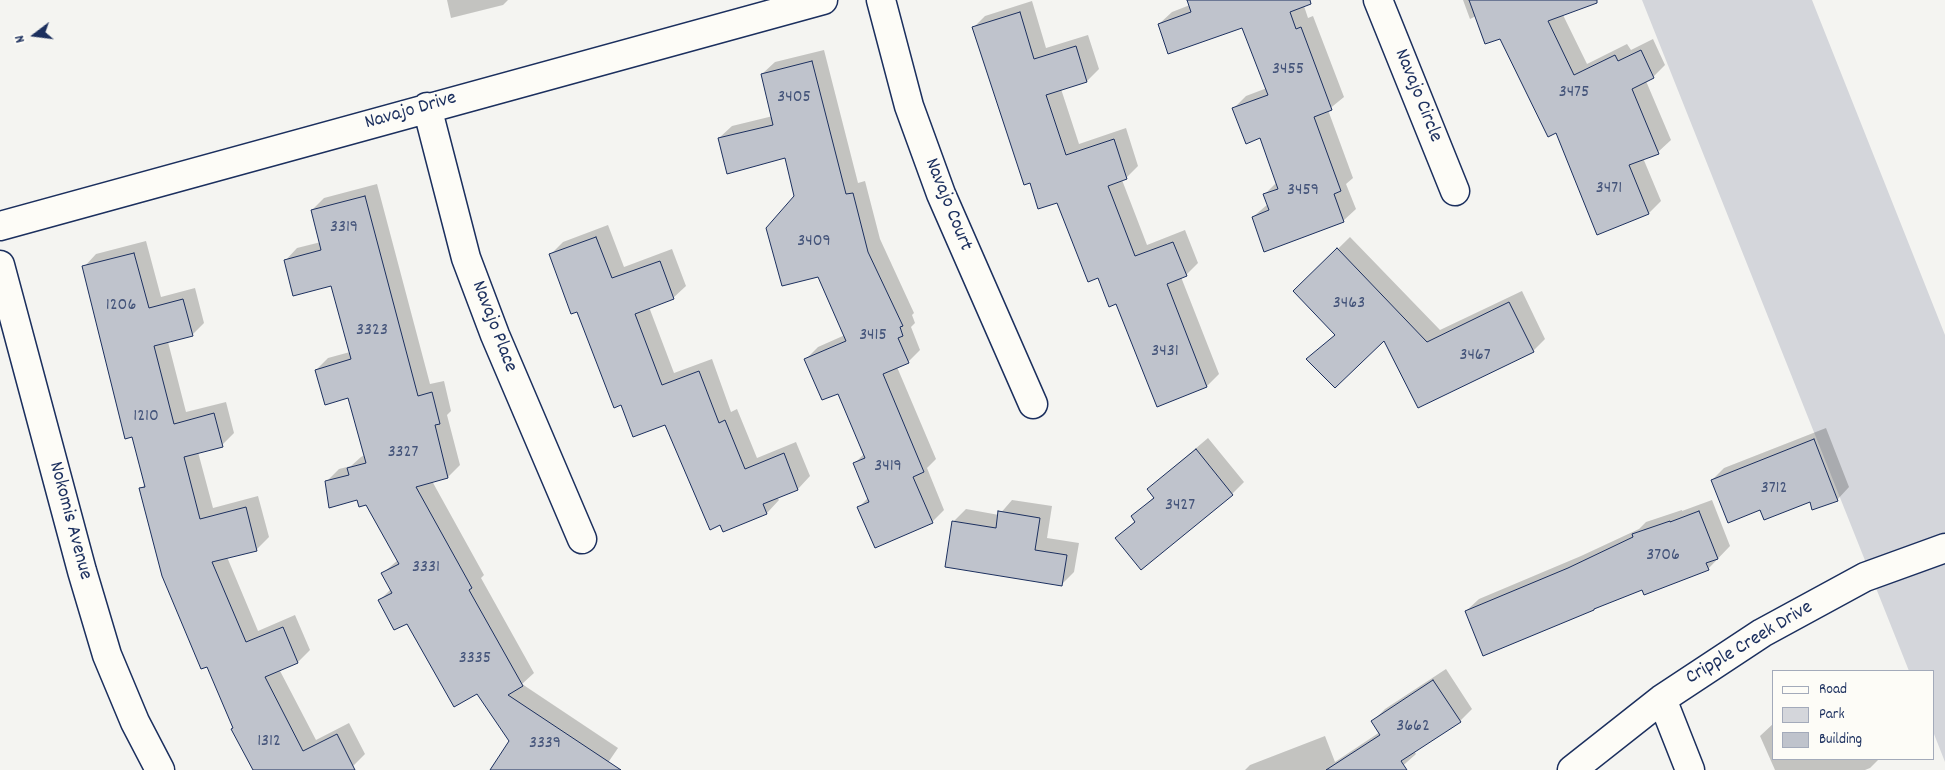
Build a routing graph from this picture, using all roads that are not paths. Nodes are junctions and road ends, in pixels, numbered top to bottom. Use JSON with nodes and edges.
{"nodes":[{"id":1,"x":823,"y":0,"type":"edge"},
{"id":2,"x":881,"y":0,"type":"edge"},
{"id":3,"x":1378,"y":0,"type":"edge"},
{"id":4,"x":427,"y":108,"type":"junction"},
{"id":5,"x":1455,"y":191,"type":"dead end"},
{"id":6,"x":0,"y":226,"type":"edge"},
{"id":7,"x":0,"y":265,"type":"edge"},
{"id":8,"x":1033,"y":404,"type":"dead end"},
{"id":9,"x":582,"y":539,"type":"dead end"},
{"id":10,"x":1945,"y":548,"type":"edge"},
{"id":11,"x":1662,"y":699,"type":"junction"},
{"id":12,"x":160,"y":770,"type":"edge"},
{"id":13,"x":1572,"y":770,"type":"edge"},
{"id":14,"x":1690,"y":770,"type":"edge"}],
"edges":[{"from":1,"to":4,"type":"street","name":"Navajo Drive"},
{"from":2,"to":8,"type":"street","name":"Navajo Court"},
{"from":3,"to":5,"type":"street","name":"Navajo Circle"},
{"from":4,"to":6,"type":"street","name":"Navajo Drive"},
{"from":4,"to":9,"type":"street","name":"Navajo Place"},
{"from":7,"to":12,"type":"street","name":"Nokomis Avenue"},
{"from":10,"to":11,"type":"street","name":"Cripple Creek Drive"},
{"from":11,"to":13,"type":"street","name":"Cripple Creek Drive"},
{"from":11,"to":14,"type":"street"}]}
